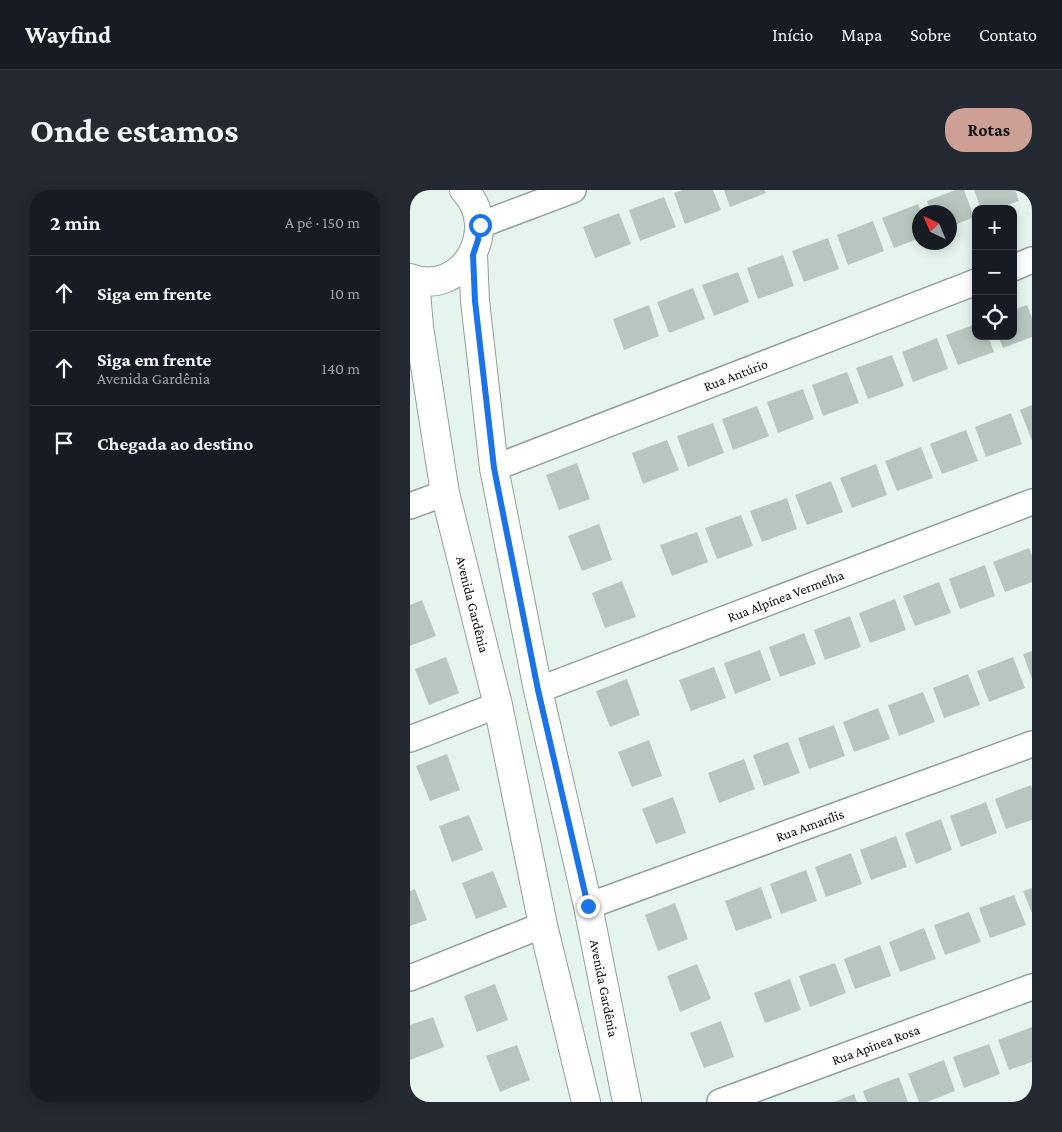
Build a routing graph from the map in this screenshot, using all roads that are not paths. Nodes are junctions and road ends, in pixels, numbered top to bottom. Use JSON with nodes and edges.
{"nodes":[{"id":1,"x":464,"y":190,"type":"edge"},
{"id":2,"x":574,"y":190,"type":"edge"},
{"id":3,"x":480,"y":225,"type":"junction"},
{"id":4,"x":473,"y":255,"type":"junction"},
{"id":5,"x":1032,"y":260,"type":"edge"},
{"id":6,"x":1017,"y":266,"type":"edge"},
{"id":7,"x":413,"y":279,"type":"edge"},
{"id":8,"x":972,"y":284,"type":"edge"},
{"id":9,"x":494,"y":468,"type":"junction"},
{"id":10,"x":445,"y":493,"type":"junction"},
{"id":11,"x":1032,"y":502,"type":"edge"},
{"id":12,"x":410,"y":506,"type":"edge"},
{"id":13,"x":538,"y":690,"type":"junction"},
{"id":14,"x":498,"y":705,"type":"junction"},
{"id":15,"x":410,"y":739,"type":"edge"},
{"id":16,"x":1032,"y":744,"type":"edge"},
{"id":17,"x":588,"y":906,"type":"junction"},
{"id":18,"x":544,"y":925,"type":"junction"},
{"id":19,"x":410,"y":978,"type":"edge"},
{"id":20,"x":1032,"y":987,"type":"edge"},
{"id":21,"x":586,"y":1102,"type":"edge"},
{"id":22,"x":627,"y":1102,"type":"edge"},
{"id":23,"x":720,"y":1102,"type":"edge"}],
"edges":[{"from":1,"to":3,"type":"street"},
{"from":2,"to":3,"type":"street"},
{"from":3,"to":4,"type":"street","name":"Avenida Gardênia"},
{"from":4,"to":7,"type":"street"},
{"from":4,"to":9,"type":"street","name":"Avenida Gardênia"},
{"from":5,"to":6,"type":"street"},
{"from":7,"to":10,"type":"street","name":"Avenida Gardênia"},
{"from":8,"to":9,"type":"street","name":"Rua Antúrio"},
{"from":9,"to":13,"type":"street","name":"Avenida Gardênia"},
{"from":10,"to":12,"type":"street"},
{"from":10,"to":14,"type":"street","name":"Avenida Gardênia"},
{"from":11,"to":13,"type":"street","name":"Rua Alpínea Vermelha"},
{"from":13,"to":17,"type":"street","name":"Avenida Gardênia"},
{"from":14,"to":15,"type":"street"},
{"from":14,"to":18,"type":"street","name":"Avenida Gardênia"},
{"from":16,"to":17,"type":"street","name":"Rua Amarílis"},
{"from":17,"to":22,"type":"street","name":"Avenida Gardênia"},
{"from":18,"to":19,"type":"street"},
{"from":18,"to":21,"type":"street","name":"Avenida Gardênia"},
{"from":20,"to":23,"type":"street","name":"Rua Apinea Rosa"}]}
